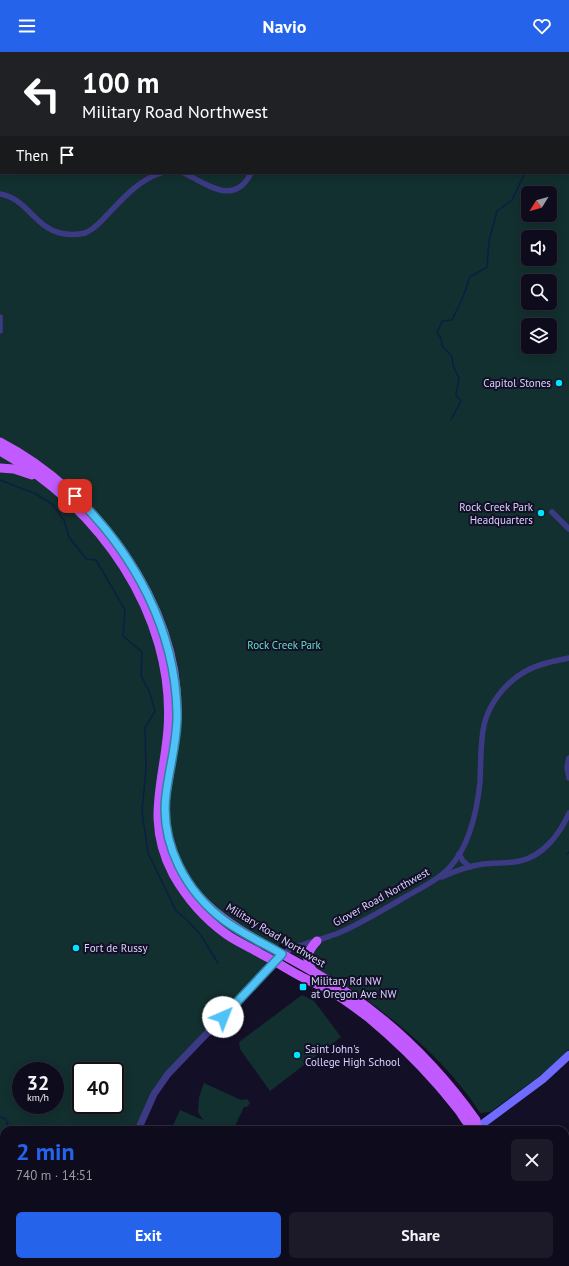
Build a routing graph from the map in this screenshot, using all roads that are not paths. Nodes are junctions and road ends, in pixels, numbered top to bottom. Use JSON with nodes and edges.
{"nodes":[{"id":1,"x":158,"y":174,"type":"edge"},
{"id":2,"x":186,"y":174,"type":"edge"},
{"id":3,"x":250,"y":174,"type":"edge"},
{"id":4,"x":0,"y":194,"type":"edge"},
{"id":5,"x":0,"y":317,"type":"edge"},
{"id":6,"x":0,"y":330,"type":"edge"},
{"id":7,"x":1,"y":445,"type":"edge"},
{"id":8,"x":0,"y":468,"type":"edge"},
{"id":9,"x":42,"y":479,"type":"junction"},
{"id":10,"x":552,"y":512,"type":"dead end"},
{"id":11,"x":569,"y":529,"type":"edge"},
{"id":12,"x":569,"y":658,"type":"edge"},
{"id":13,"x":569,"y":758,"type":"edge"},
{"id":14,"x":569,"y":778,"type":"edge"},
{"id":15,"x":569,"y":813,"type":"edge"},
{"id":16,"x":459,"y":854,"type":"junction"},
{"id":17,"x":470,"y":867,"type":"junction"},
{"id":18,"x":434,"y":880,"type":"junction"},
{"id":19,"x":317,"y":941,"type":"junction"},
{"id":20,"x":282,"y":954,"type":"junction"},
{"id":21,"x":275,"y":962,"type":"junction"},
{"id":22,"x":313,"y":971,"type":"junction"},
{"id":23,"x":569,"y":1055,"type":"edge"},
{"id":24,"x":140,"y":1126,"type":"edge"},
{"id":25,"x":470,"y":1126,"type":"edge"},
{"id":26,"x":477,"y":1126,"type":"edge"},
{"id":27,"x":481,"y":1126,"type":"edge"}],
"edges":[{"from":1,"to":4,"type":"street"},
{"from":2,"to":3,"type":"street"},
{"from":5,"to":6,"type":"street"},
{"from":7,"to":9,"type":"main road","name":"Military Road Northwest"},
{"from":7,"to":20,"type":"main road","name":"Military Road Northwest"},
{"from":8,"to":9,"type":"main road"},
{"from":9,"to":21,"type":"main road","name":"Military Road Northwest"},
{"from":10,"to":11,"type":"street"},
{"from":12,"to":16,"type":"street","name":"Glover Road Northwest"},
{"from":13,"to":14,"type":"street"},
{"from":15,"to":17,"type":"street"},
{"from":16,"to":17,"type":"street"},
{"from":16,"to":18,"type":"street","name":"Glover Road Northwest"},
{"from":17,"to":18,"type":"street"},
{"from":18,"to":19,"type":"street","name":"Glover Road Northwest"},
{"from":19,"to":20,"type":"street","name":"Glover Road Northwest"},
{"from":19,"to":22,"type":"main road"},
{"from":20,"to":21,"type":"street"},
{"from":20,"to":22,"type":"main road","name":"Military Road Northwest"},
{"from":21,"to":24,"type":"street"},
{"from":21,"to":25,"type":"main road","name":"Military Road Northwest"},
{"from":22,"to":26,"type":"main road","name":"Military Road Northwest"},
{"from":23,"to":27,"type":"main road"}]}
